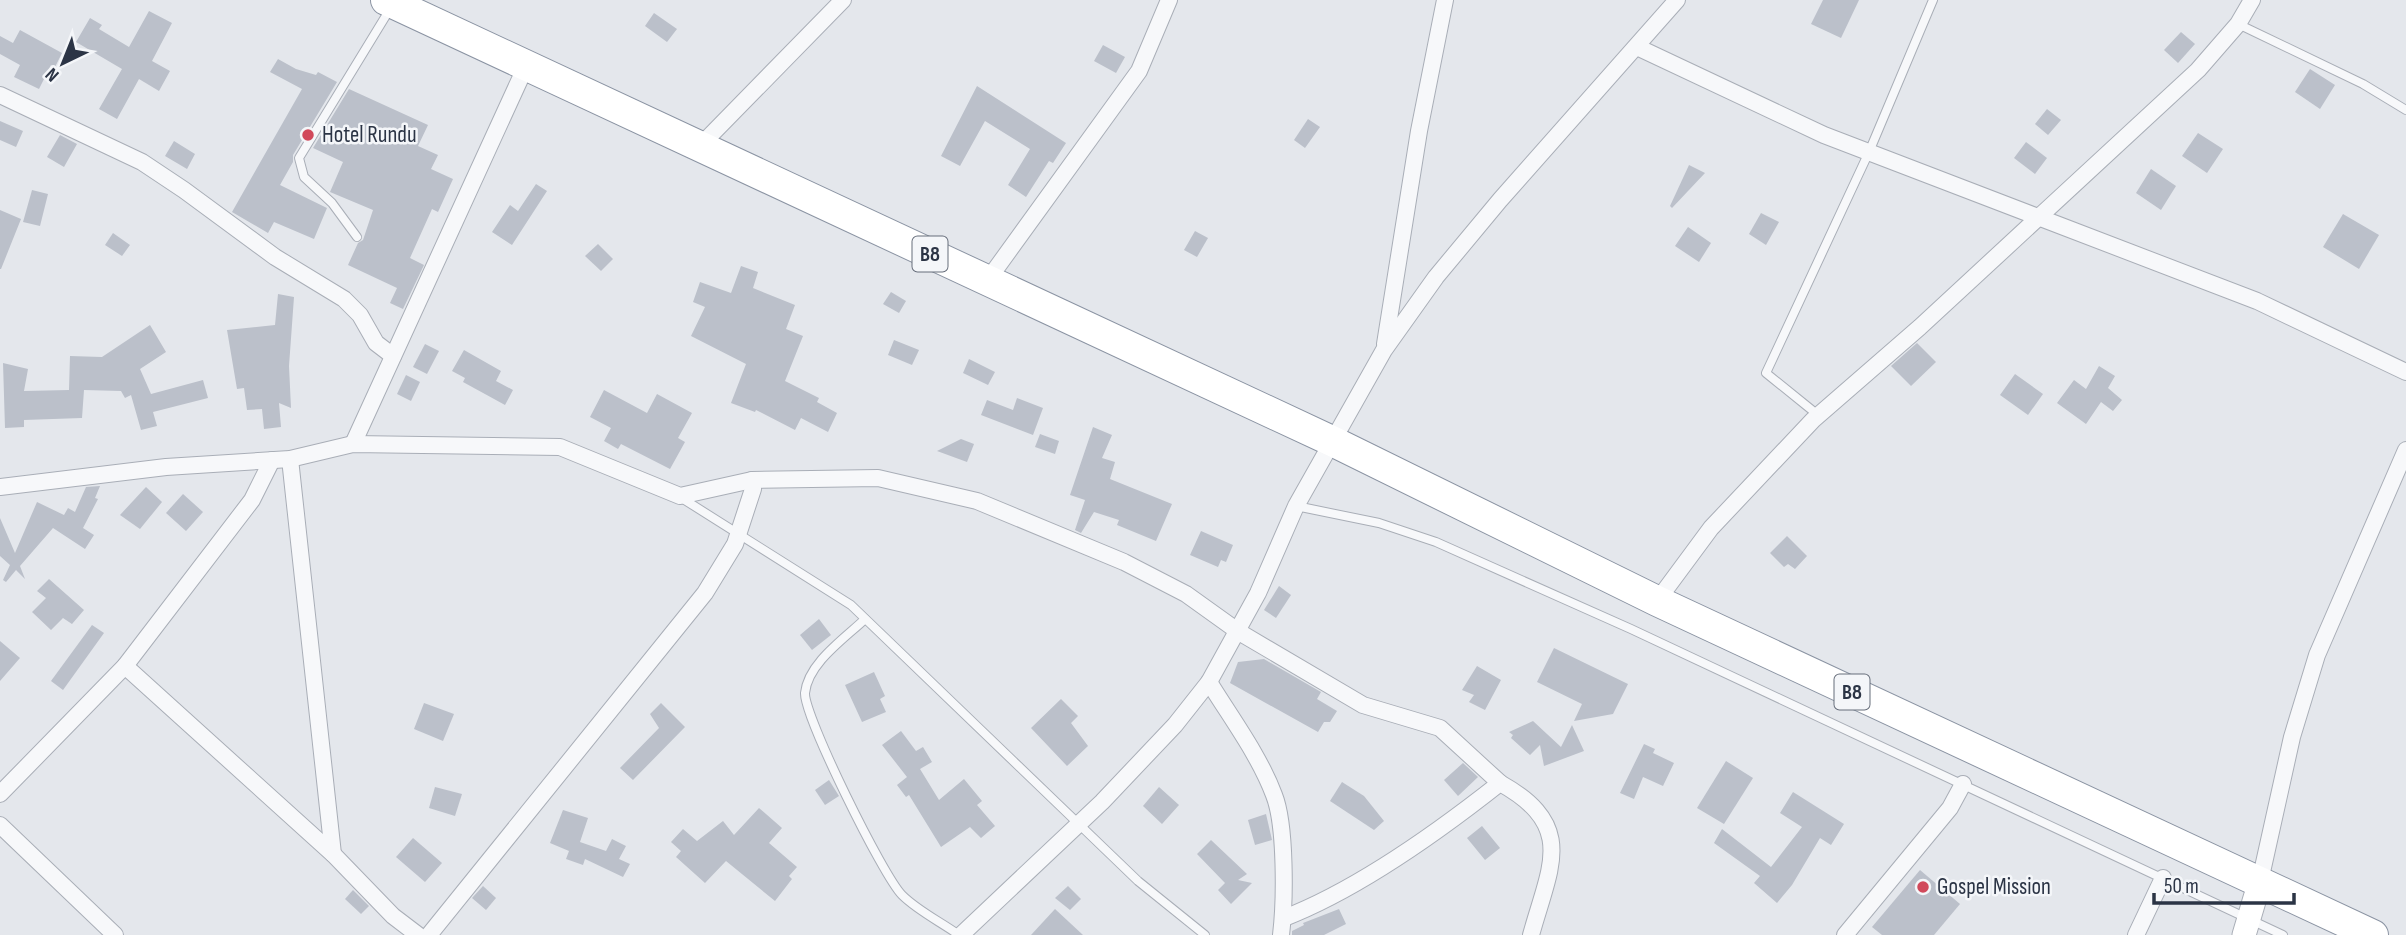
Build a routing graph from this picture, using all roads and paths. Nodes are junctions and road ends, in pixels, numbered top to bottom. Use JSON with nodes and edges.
{"nodes":[{"id":1,"x":842,"y":0,"type":"edge"},
{"id":2,"x":1169,"y":0,"type":"edge"},
{"id":3,"x":1445,"y":0,"type":"edge"},
{"id":4,"x":1677,"y":0,"type":"edge"},
{"id":5,"x":1933,"y":0,"type":"edge"},
{"id":6,"x":2252,"y":0,"type":"edge"},
{"id":7,"x":390,"y":2,"type":"edge"},
{"id":8,"x":2238,"y":24,"type":"junction"},
{"id":9,"x":1637,"y":47,"type":"junction"},
{"id":10,"x":526,"y":66,"type":"junction"},
{"id":11,"x":0,"y":95,"type":"edge"},
{"id":12,"x":2406,"y":110,"type":"edge"},
{"id":13,"x":701,"y":145,"type":"junction"},
{"id":14,"x":1869,"y":152,"type":"junction"},
{"id":15,"x":2040,"y":217,"type":"junction"},
{"id":16,"x":356,"y":237,"type":"dead end"},
{"id":17,"x":987,"y":281,"type":"junction"},
{"id":18,"x":1384,"y":350,"type":"junction"},
{"id":19,"x":393,"y":356,"type":"junction"},
{"id":20,"x":2406,"y":372,"type":"edge"},
{"id":21,"x":1818,"y":415,"type":"junction"},
{"id":22,"x":1334,"y":442,"type":"junction"},
{"id":23,"x":353,"y":444,"type":"junction"},
{"id":24,"x":2406,"y":450,"type":"edge"},
{"id":25,"x":290,"y":459,"type":"junction"},
{"id":26,"x":272,"y":460,"type":"junction"},
{"id":27,"x":752,"y":480,"type":"junction"},
{"id":28,"x":0,"y":486,"type":"edge"},
{"id":29,"x":680,"y":496,"type":"junction"},
{"id":30,"x":1296,"y":506,"type":"junction"},
{"id":31,"x":739,"y":534,"type":"junction"},
{"id":32,"x":1657,"y":601,"type":"junction"},
{"id":33,"x":865,"y":619,"type":"junction"},
{"id":34,"x":1239,"y":632,"type":"junction"},
{"id":35,"x":125,"y":666,"type":"junction"},
{"id":36,"x":1209,"y":682,"type":"junction"},
{"id":37,"x":1500,"y":783,"type":"junction"},
{"id":38,"x":1963,"y":785,"type":"junction"},
{"id":39,"x":0,"y":794,"type":"edge"},
{"id":40,"x":1079,"y":823,"type":"junction"},
{"id":41,"x":0,"y":825,"type":"edge"},
{"id":42,"x":332,"y":854,"type":"junction"},
{"id":43,"x":2163,"y":878,"type":"junction"},
{"id":44,"x":2260,"y":881,"type":"junction"},
{"id":45,"x":1284,"y":918,"type":"junction"},
{"id":46,"x":2247,"y":927,"type":"edge"},
{"id":47,"x":430,"y":934,"type":"edge"},
{"id":48,"x":115,"y":935,"type":"edge"},
{"id":49,"x":960,"y":935,"type":"edge"},
{"id":50,"x":1205,"y":935,"type":"edge"},
{"id":51,"x":1281,"y":935,"type":"edge"},
{"id":52,"x":1531,"y":935,"type":"edge"},
{"id":53,"x":1845,"y":935,"type":"edge"},
{"id":54,"x":2136,"y":935,"type":"edge"},
{"id":55,"x":2283,"y":935,"type":"edge"},
{"id":56,"x":2373,"y":935,"type":"edge"}],
"edges":[{"from":1,"to":13,"type":"street"},
{"from":2,"to":17,"type":"street"},
{"from":3,"to":18,"type":"street"},
{"from":4,"to":9,"type":"street"},
{"from":5,"to":14,"type":"lane"},
{"from":6,"to":8,"type":"street"},
{"from":7,"to":10,"type":"highway","number":"B8"},
{"from":7,"to":16,"type":"lane"},
{"from":8,"to":12,"type":"lane"},
{"from":8,"to":15,"type":"street"},
{"from":9,"to":14,"type":"street"},
{"from":9,"to":18,"type":"street"},
{"from":10,"to":13,"type":"highway","number":"B8"},
{"from":10,"to":19,"type":"street"},
{"from":11,"to":19,"type":"street"},
{"from":13,"to":17,"type":"highway","number":"B8"},
{"from":14,"to":15,"type":"street"},
{"from":14,"to":21,"type":"lane"},
{"from":15,"to":20,"type":"street"},
{"from":15,"to":21,"type":"street"},
{"from":17,"to":22,"type":"highway","number":"B8"},
{"from":18,"to":22,"type":"street"},
{"from":19,"to":23,"type":"street"},
{"from":21,"to":32,"type":"street"},
{"from":22,"to":30,"type":"street"},
{"from":22,"to":32,"type":"highway","number":"B8"},
{"from":23,"to":25,"type":"street"},
{"from":23,"to":29,"type":"street"},
{"from":24,"to":44,"type":"street"},
{"from":25,"to":26,"type":"street"},
{"from":25,"to":42,"type":"street"},
{"from":26,"to":28,"type":"street"},
{"from":26,"to":35,"type":"street"},
{"from":27,"to":29,"type":"street"},
{"from":27,"to":31,"type":"street"},
{"from":27,"to":34,"type":"street"},
{"from":29,"to":31,"type":"lane"},
{"from":30,"to":34,"type":"street"},
{"from":30,"to":38,"type":"lane"},
{"from":31,"to":33,"type":"lane"},
{"from":31,"to":47,"type":"street"},
{"from":32,"to":44,"type":"highway","number":"B8"},
{"from":33,"to":40,"type":"lane"},
{"from":33,"to":49,"type":"lane"},
{"from":34,"to":36,"type":"street"},
{"from":34,"to":37,"type":"street"},
{"from":35,"to":39,"type":"street"},
{"from":35,"to":42,"type":"street"},
{"from":36,"to":40,"type":"street"},
{"from":36,"to":45,"type":"street"},
{"from":37,"to":45,"type":"street"},
{"from":37,"to":52,"type":"street"},
{"from":38,"to":43,"type":"lane"},
{"from":38,"to":53,"type":"street"},
{"from":40,"to":49,"type":"street"},
{"from":40,"to":50,"type":"lane"},
{"from":41,"to":48,"type":"street"},
{"from":42,"to":47,"type":"street"},
{"from":43,"to":46,"type":"lane"},
{"from":43,"to":54,"type":"street"},
{"from":44,"to":46,"type":"street"},
{"from":44,"to":56,"type":"highway","number":"B8"},
{"from":45,"to":51,"type":"street"},
{"from":46,"to":55,"type":"lane"}]}
